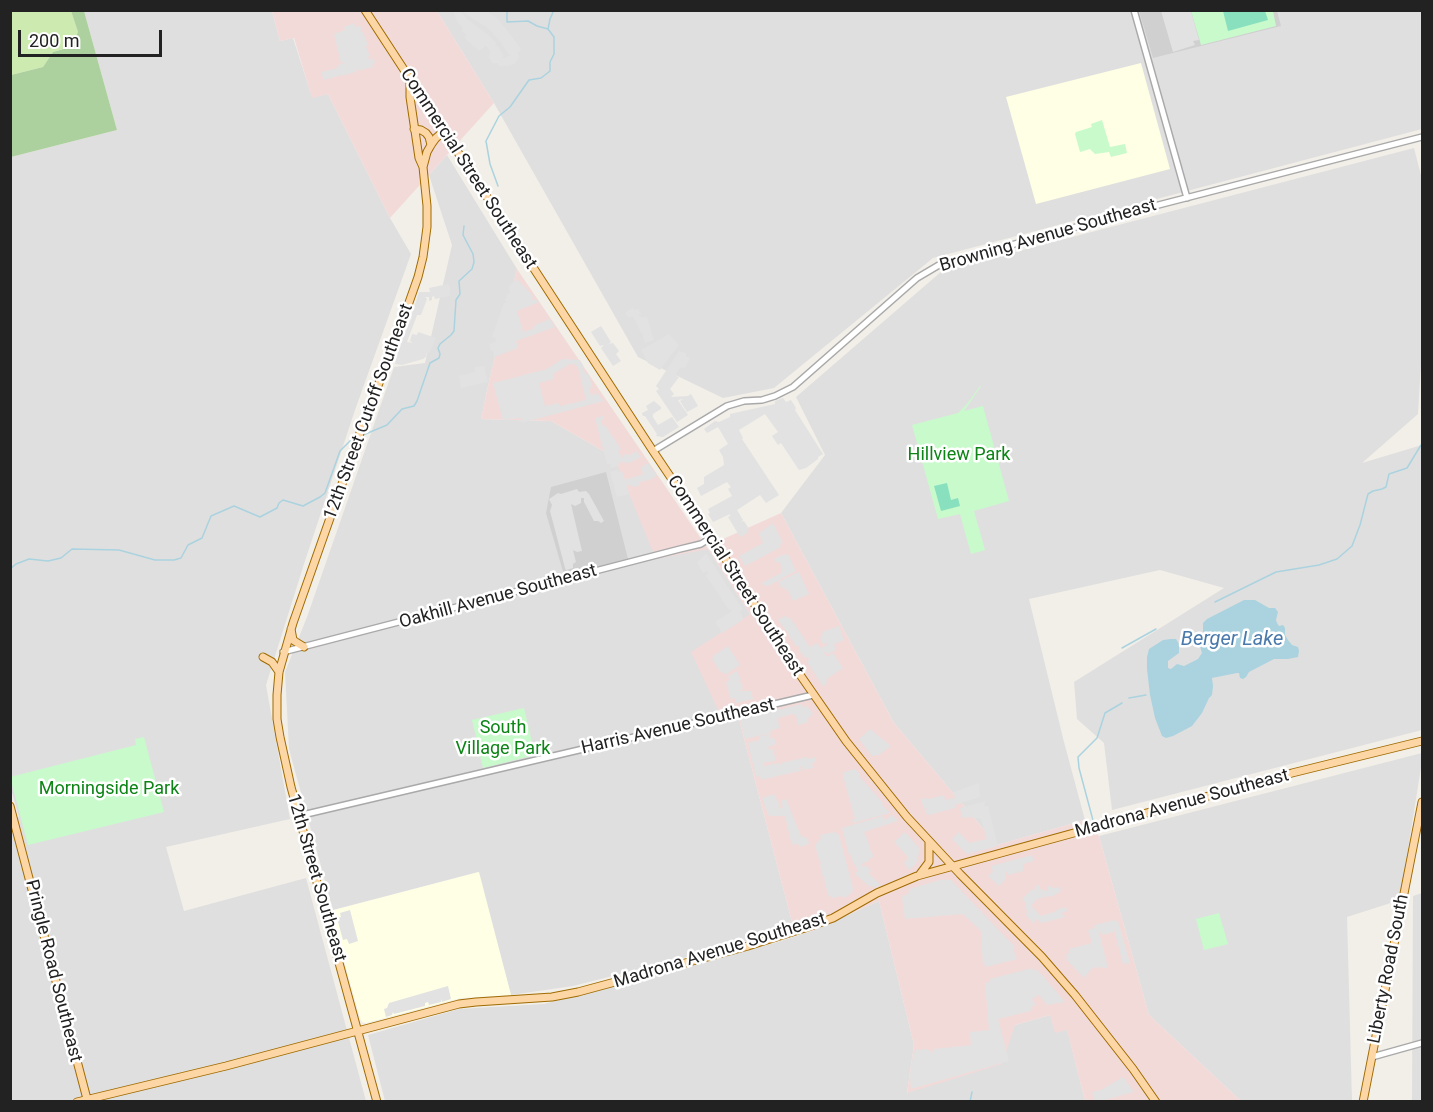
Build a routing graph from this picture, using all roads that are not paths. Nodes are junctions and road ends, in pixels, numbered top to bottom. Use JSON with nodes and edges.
{"nodes":[{"id":1,"x":365,"y":10,"type":"edge"},
{"id":2,"x":1134,"y":10,"type":"edge"},
{"id":3,"x":410,"y":81,"type":"junction"},
{"id":4,"x":414,"y":129,"type":"junction"},
{"id":5,"x":443,"y":132,"type":"junction"},
{"id":6,"x":1422,"y":137,"type":"edge"},
{"id":7,"x":431,"y":145,"type":"junction"},
{"id":8,"x":423,"y":167,"type":"junction"},
{"id":9,"x":1187,"y":198,"type":"junction"},
{"id":10,"x":652,"y":451,"type":"junction"},
{"id":11,"x":711,"y":537,"type":"junction"},
{"id":12,"x":291,"y":629,"type":"junction"},
{"id":13,"x":304,"y":647,"type":"junction"},
{"id":14,"x":283,"y":652,"type":"junction"},
{"id":15,"x":263,"y":657,"type":"dead end"},
{"id":16,"x":279,"y":672,"type":"junction"},
{"id":17,"x":813,"y":695,"type":"junction"},
{"id":18,"x":1422,"y":741,"type":"edge"},
{"id":19,"x":1422,"y":802,"type":"edge"},
{"id":20,"x":10,"y":806,"type":"edge"},
{"id":21,"x":298,"y":816,"type":"junction"},
{"id":22,"x":929,"y":841,"type":"junction"},
{"id":23,"x":953,"y":866,"type":"junction"},
{"id":24,"x":919,"y":875,"type":"junction"},
{"id":25,"x":358,"y":1031,"type":"junction"},
{"id":26,"x":1422,"y":1043,"type":"edge"},
{"id":27,"x":1371,"y":1057,"type":"junction"},
{"id":28,"x":87,"y":1100,"type":"edge"},
{"id":29,"x":77,"y":1101,"type":"edge"},
{"id":30,"x":377,"y":1101,"type":"edge"},
{"id":31,"x":1156,"y":1101,"type":"edge"},
{"id":32,"x":1363,"y":1101,"type":"edge"}],
"edges":[{"from":1,"to":3,"type":"main road","name":"Commercial Street Southeast"},
{"from":2,"to":9,"type":"street"},
{"from":3,"to":4,"type":"main road","name":"12th Street Cutoff Southeast"},
{"from":3,"to":5,"type":"main road","name":"Commercial Street Southeast"},
{"from":4,"to":7,"type":"main road"},
{"from":4,"to":8,"type":"main road","name":"12th Street Cutoff Southeast"},
{"from":5,"to":7,"type":"main road","name":"12th Street Cutoff Southeast"},
{"from":5,"to":10,"type":"main road","name":"Commercial Street Southeast"},
{"from":6,"to":9,"type":"street","name":"Browning Avenue Southeast"},
{"from":7,"to":8,"type":"main road","name":"12th Street Cutoff Southeast"},
{"from":8,"to":12,"type":"main road","name":"12th Street Cutoff Southeast"},
{"from":9,"to":10,"type":"street","name":"Browning Avenue Southeast"},
{"from":10,"to":11,"type":"main road","name":"Commercial Street Southeast"},
{"from":11,"to":13,"type":"street","name":"Oakhill Avenue Southeast"},
{"from":11,"to":17,"type":"main road","name":"Commercial Street Southeast"},
{"from":12,"to":13,"type":"main road"},
{"from":12,"to":14,"type":"main road","name":"12th Street Cutoff Southeast"},
{"from":13,"to":14,"type":"street","name":"Oakhill Avenue Southeast"},
{"from":14,"to":16,"type":"main road","name":"12th Street Southeast"},
{"from":15,"to":16,"type":"main road"},
{"from":16,"to":21,"type":"main road","name":"12th Street Southeast"},
{"from":17,"to":21,"type":"street","name":"Harris Avenue Southeast"},
{"from":17,"to":22,"type":"main road","name":"Commercial Street Southeast"},
{"from":18,"to":23,"type":"main road","name":"Madrona Avenue Southeast"},
{"from":19,"to":27,"type":"main road","name":"Liberty Road South"},
{"from":20,"to":28,"type":"main road","name":"Pringle Road Southeast"},
{"from":21,"to":25,"type":"main road","name":"12th Street Southeast"},
{"from":22,"to":23,"type":"main road","name":"Commercial Street Southeast"},
{"from":22,"to":24,"type":"main road"},
{"from":23,"to":24,"type":"main road","name":"Madrona Avenue Southeast"},
{"from":23,"to":31,"type":"main road","name":"Commercial Street Southeast"},
{"from":24,"to":25,"type":"main road","name":"Madrona Avenue Southeast"},
{"from":25,"to":28,"type":"main road","name":"Madrona Avenue Southeast"},
{"from":25,"to":30,"type":"main road","name":"12th Street Southeast"},
{"from":26,"to":27,"type":"street"},
{"from":27,"to":32,"type":"main road","name":"Liberty Road South"},
{"from":28,"to":29,"type":"main road","name":"Madrona Avenue Southeast"}]}
